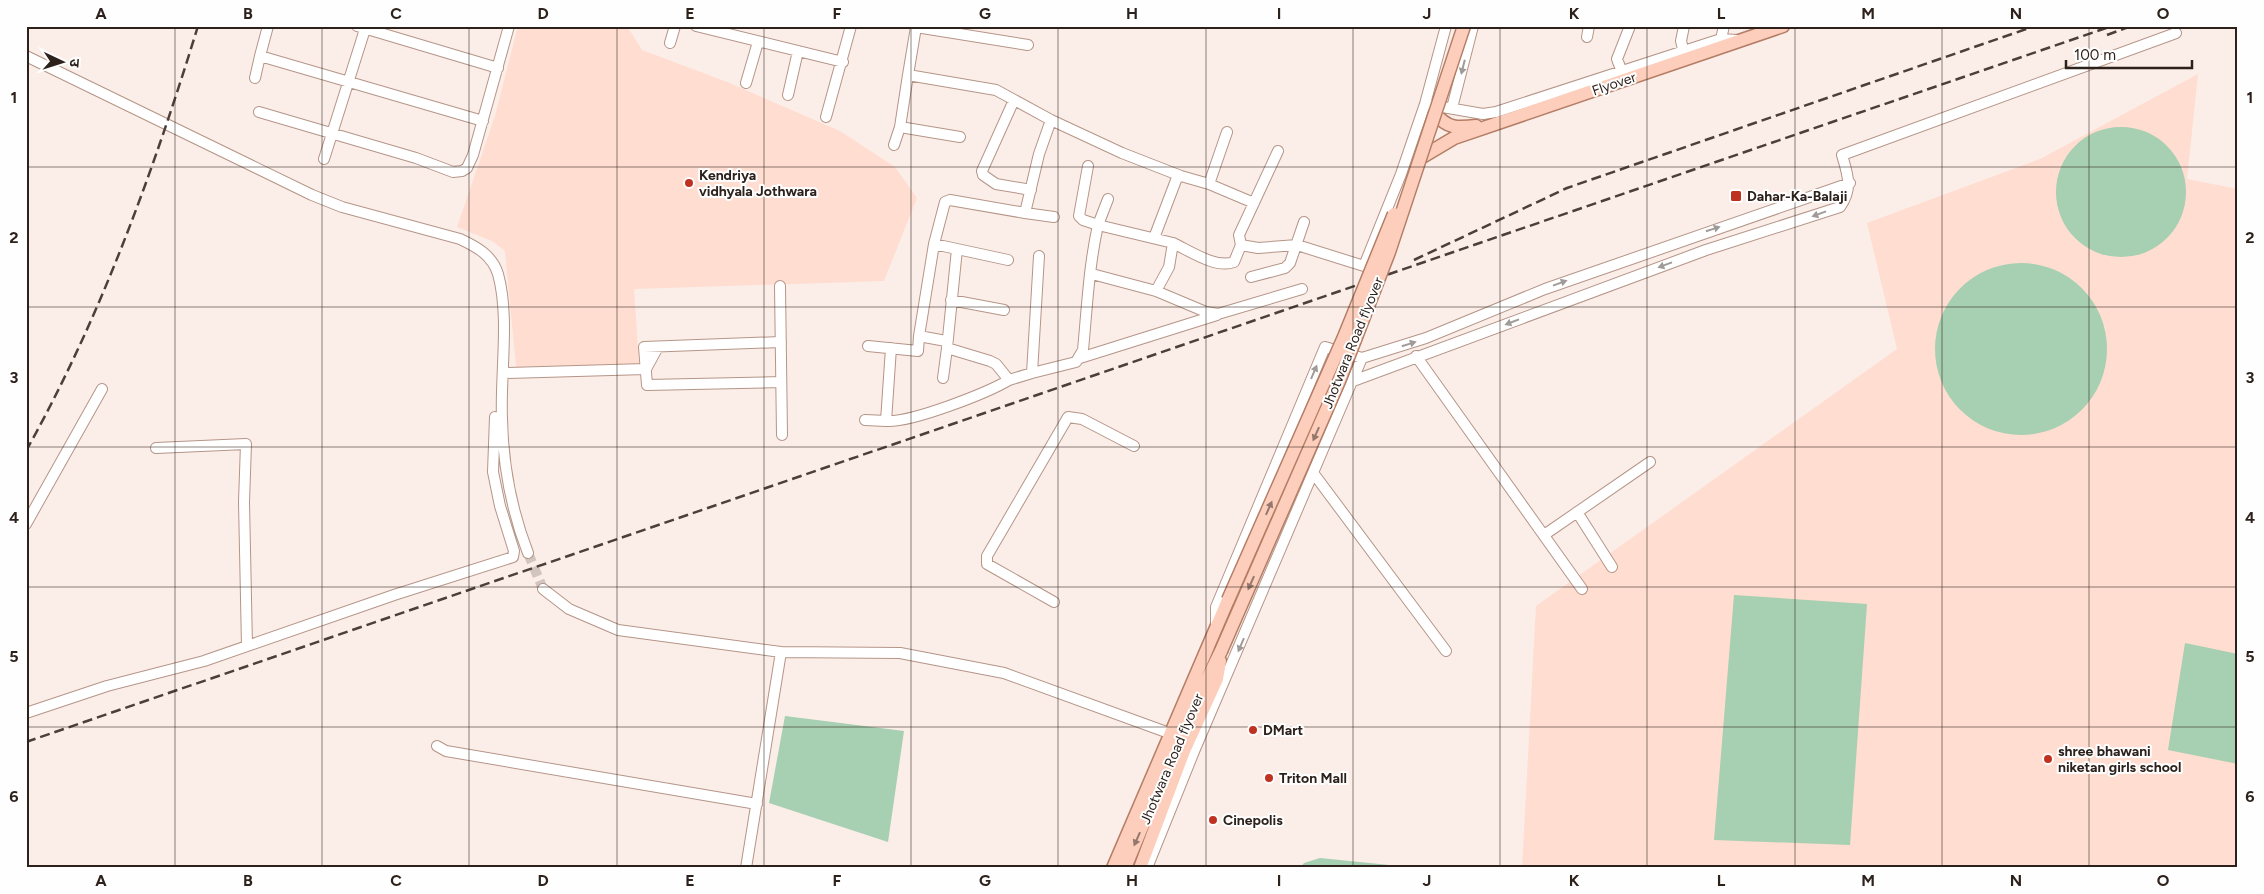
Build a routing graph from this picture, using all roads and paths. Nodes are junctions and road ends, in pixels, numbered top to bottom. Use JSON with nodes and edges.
{"nodes":[{"id":1,"x":268,"y":26,"type":"edge"},
{"id":2,"x":509,"y":26,"type":"edge"},
{"id":3,"x":675,"y":26,"type":"edge"},
{"id":4,"x":696,"y":26,"type":"edge"},
{"id":5,"x":851,"y":26,"type":"edge"},
{"id":6,"x":1446,"y":26,"type":"edge"},
{"id":7,"x":1456,"y":26,"type":"edge"},
{"id":8,"x":1464,"y":26,"type":"edge"},
{"id":9,"x":1473,"y":26,"type":"edge"},
{"id":10,"x":1589,"y":26,"type":"edge"},
{"id":11,"x":1630,"y":26,"type":"edge"},
{"id":12,"x":1684,"y":26,"type":"edge"},
{"id":13,"x":1724,"y":26,"type":"edge"},
{"id":14,"x":1783,"y":26,"type":"edge"},
{"id":15,"x":363,"y":27,"type":"edge"},
{"id":16,"x":916,"y":27,"type":"edge"},
{"id":17,"x":2176,"y":33,"type":"dead end"},
{"id":18,"x":1588,"y":37,"type":"dead end"},
{"id":19,"x":758,"y":42,"type":"junction"},
{"id":20,"x":670,"y":43,"type":"dead end"},
{"id":21,"x":1719,"y":44,"type":"junction"},
{"id":22,"x":1028,"y":45,"type":"dead end"},
{"id":23,"x":798,"y":51,"type":"junction"},
{"id":24,"x":1684,"y":53,"type":"junction"},
{"id":25,"x":26,"y":56,"type":"edge"},
{"id":26,"x":260,"y":56,"type":"junction"},
{"id":27,"x":842,"y":62,"type":"junction"},
{"id":28,"x":498,"y":68,"type":"junction"},
{"id":29,"x":1622,"y":72,"type":"junction"},
{"id":30,"x":908,"y":75,"type":"junction"},
{"id":31,"x":254,"y":78,"type":"dead end"},
{"id":32,"x":349,"y":80,"type":"junction"},
{"id":33,"x":746,"y":83,"type":"dead end"},
{"id":34,"x":788,"y":95,"type":"dead end"},
{"id":35,"x":1014,"y":100,"type":"junction"},
{"id":36,"x":1425,"y":104,"type":"junction"},
{"id":37,"x":1452,"y":108,"type":"junction"},
{"id":38,"x":259,"y":112,"type":"dead end"},
{"id":39,"x":1435,"y":113,"type":"junction"},
{"id":40,"x":826,"y":117,"type":"dead end"},
{"id":41,"x":483,"y":120,"type":"junction"},
{"id":42,"x":1052,"y":120,"type":"junction"},
{"id":43,"x":900,"y":127,"type":"junction"},
{"id":44,"x":1488,"y":127,"type":"junction"},
{"id":45,"x":1227,"y":132,"type":"dead end"},
{"id":46,"x":332,"y":134,"type":"junction"},
{"id":47,"x":960,"y":137,"type":"dead end"},
{"id":48,"x":894,"y":145,"type":"dead end"},
{"id":49,"x":1278,"y":151,"type":"dead end"},
{"id":50,"x":1422,"y":157,"type":"junction"},
{"id":51,"x":324,"y":159,"type":"dead end"},
{"id":52,"x":1088,"y":166,"type":"dead end"},
{"id":53,"x":1178,"y":175,"type":"junction"},
{"id":54,"x":1850,"y":182,"type":"junction"},
{"id":55,"x":1209,"y":184,"type":"junction"},
{"id":56,"x":1031,"y":190,"type":"junction"},
{"id":57,"x":1108,"y":199,"type":"dead end"},
{"id":58,"x":1254,"y":203,"type":"junction"},
{"id":59,"x":1025,"y":213,"type":"junction"},
{"id":60,"x":1054,"y":216,"type":"dead end"},
{"id":61,"x":1304,"y":222,"type":"dead end"},
{"id":62,"x":1098,"y":224,"type":"junction"},
{"id":63,"x":1154,"y":238,"type":"junction"},
{"id":64,"x":1173,"y":243,"type":"junction"},
{"id":65,"x":934,"y":244,"type":"junction"},
{"id":66,"x":1241,"y":245,"type":"junction"},
{"id":67,"x":1297,"y":245,"type":"junction"},
{"id":68,"x":957,"y":249,"type":"junction"},
{"id":69,"x":1039,"y":256,"type":"dead end"},
{"id":70,"x":1008,"y":260,"type":"dead end"},
{"id":71,"x":1092,"y":274,"type":"junction"},
{"id":72,"x":1251,"y":277,"type":"dead end"},
{"id":73,"x":780,"y":286,"type":"dead end"},
{"id":74,"x":1302,"y":290,"type":"dead end"},
{"id":75,"x":1156,"y":291,"type":"junction"},
{"id":76,"x":951,"y":300,"type":"junction"},
{"id":77,"x":1004,"y":310,"type":"dead end"},
{"id":78,"x":1218,"y":314,"type":"junction"},
{"id":79,"x":920,"y":336,"type":"junction"},
{"id":80,"x":1426,"y":338,"type":"junction"},
{"id":81,"x":781,"y":342,"type":"junction"},
{"id":82,"x":947,"y":344,"type":"junction"},
{"id":83,"x":868,"y":346,"type":"dead end"},
{"id":84,"x":891,"y":348,"type":"junction"},
{"id":85,"x":1432,"y":351,"type":"junction"},
{"id":86,"x":1416,"y":356,"type":"junction"},
{"id":87,"x":1080,"y":358,"type":"junction"},
{"id":88,"x":1362,"y":358,"type":"junction"},
{"id":89,"x":646,"y":369,"type":"junction"},
{"id":90,"x":504,"y":373,"type":"junction"},
{"id":91,"x":1032,"y":373,"type":"junction"},
{"id":92,"x":943,"y":378,"type":"dead end"},
{"id":93,"x":1009,"y":380,"type":"junction"},
{"id":94,"x":1353,"y":381,"type":"junction"},
{"id":95,"x":781,"y":382,"type":"junction"},
{"id":96,"x":102,"y":389,"type":"dead end"},
{"id":97,"x":495,"y":417,"type":"dead end"},
{"id":98,"x":865,"y":420,"type":"dead end"},
{"id":99,"x":886,"y":421,"type":"junction"},
{"id":100,"x":782,"y":435,"type":"dead end"},
{"id":101,"x":1134,"y":446,"type":"dead end"},
{"id":102,"x":156,"y":448,"type":"dead end"},
{"id":103,"x":1650,"y":462,"type":"dead end"},
{"id":104,"x":1314,"y":474,"type":"junction"},
{"id":105,"x":1577,"y":512,"type":"junction"},
{"id":106,"x":26,"y":524,"type":"edge"},
{"id":107,"x":1544,"y":535,"type":"junction"},
{"id":108,"x":528,"y":553,"type":"tunnel mouth"},
{"id":109,"x":1612,"y":567,"type":"dead end"},
{"id":110,"x":543,"y":589,"type":"tunnel mouth"},
{"id":111,"x":1582,"y":589,"type":"dead end"},
{"id":112,"x":1054,"y":602,"type":"dead end"},
{"id":113,"x":1216,"y":628,"type":"junction"},
{"id":114,"x":247,"y":646,"type":"junction"},
{"id":115,"x":1221,"y":650,"type":"junction"},
{"id":116,"x":1446,"y":651,"type":"dead end"},
{"id":117,"x":781,"y":652,"type":"junction"},
{"id":118,"x":26,"y":713,"type":"edge"},
{"id":119,"x":1169,"y":733,"type":"junction"},
{"id":120,"x":437,"y":746,"type":"dead end"},
{"id":121,"x":757,"y":804,"type":"junction"},
{"id":122,"x":746,"y":868,"type":"edge"},
{"id":123,"x":1113,"y":868,"type":"edge"},
{"id":124,"x":1125,"y":868,"type":"edge"},
{"id":125,"x":1140,"y":868,"type":"edge"},
{"id":126,"x":1147,"y":868,"type":"edge"}],
"edges":[{"from":1,"to":26,"type":"street"},
{"from":2,"to":28,"type":"street"},
{"from":3,"to":20,"type":"street"},
{"from":4,"to":19,"type":"street"},
{"from":5,"to":27,"type":"street"},
{"from":6,"to":36,"type":"street"},
{"from":113,"to":7,"type":"main road","name":"Jhotwara Road flyover","one_way":true,"bridge":true},
{"from":8,"to":39,"type":"main road","name":"Jhotwara Road flyover","bridge":true},
{"from":9,"to":37,"type":"street","one_way":true},
{"from":10,"to":18,"type":"street"},
{"from":11,"to":29,"type":"street"},
{"from":12,"to":24,"type":"street"},
{"from":13,"to":21,"type":"street"},
{"from":14,"to":21,"type":"main road","name":"Flyover"},
{"from":15,"to":28,"type":"street"},
{"from":15,"to":32,"type":"street"},
{"from":16,"to":22,"type":"street"},
{"from":16,"to":30,"type":"street"},
{"from":17,"to":54,"type":"street"},
{"from":19,"to":23,"type":"street"},
{"from":19,"to":33,"type":"street"},
{"from":21,"to":24,"type":"street"},
{"from":21,"to":44,"type":"main road","name":"Flyover"},
{"from":23,"to":27,"type":"street"},
{"from":23,"to":34,"type":"street"},
{"from":24,"to":29,"type":"street"},
{"from":25,"to":90,"type":"street"},
{"from":26,"to":31,"type":"street"},
{"from":26,"to":32,"type":"street"},
{"from":27,"to":40,"type":"street"},
{"from":28,"to":41,"type":"street"},
{"from":29,"to":37,"type":"street"},
{"from":30,"to":35,"type":"street"},
{"from":30,"to":43,"type":"street"},
{"from":32,"to":41,"type":"street"},
{"from":32,"to":46,"type":"street"},
{"from":35,"to":42,"type":"street"},
{"from":35,"to":56,"type":"street"},
{"from":36,"to":37,"type":"street"},
{"from":36,"to":67,"type":"street"},
{"from":38,"to":46,"type":"street"},
{"from":39,"to":44,"type":"main road","name":"Flyover"},
{"from":39,"to":50,"type":"main road","name":"Jhotwara Road flyover","bridge":true},
{"from":41,"to":46,"type":"street"},
{"from":42,"to":53,"type":"street"},
{"from":42,"to":56,"type":"street"},
{"from":43,"to":47,"type":"street"},
{"from":43,"to":48,"type":"street"},
{"from":44,"to":50,"type":"main road","name":"Flyover"},
{"from":45,"to":55,"type":"street"},
{"from":46,"to":51,"type":"street"},
{"from":49,"to":58,"type":"street"},
{"from":50,"to":115,"type":"main road","name":"Jhotwara Road flyover","one_way":true,"bridge":true},
{"from":52,"to":62,"type":"street"},
{"from":53,"to":55,"type":"street"},
{"from":53,"to":63,"type":"street"},
{"from":80,"to":54,"type":"street","one_way":true},
{"from":54,"to":85,"type":"street","one_way":true},
{"from":55,"to":58,"type":"street"},
{"from":56,"to":59,"type":"street"},
{"from":57,"to":62,"type":"street"},
{"from":58,"to":66,"type":"street"},
{"from":59,"to":60,"type":"street"},
{"from":59,"to":65,"type":"street"},
{"from":61,"to":67,"type":"street"},
{"from":62,"to":63,"type":"street"},
{"from":62,"to":71,"type":"street"},
{"from":63,"to":64,"type":"street"},
{"from":64,"to":66,"type":"street"},
{"from":64,"to":75,"type":"street"},
{"from":65,"to":68,"type":"street"},
{"from":65,"to":79,"type":"street"},
{"from":66,"to":67,"type":"street"},
{"from":67,"to":72,"type":"street"},
{"from":68,"to":70,"type":"street"},
{"from":68,"to":76,"type":"street"},
{"from":69,"to":91,"type":"street"},
{"from":71,"to":75,"type":"street"},
{"from":71,"to":87,"type":"street"},
{"from":73,"to":81,"type":"street"},
{"from":74,"to":78,"type":"street"},
{"from":75,"to":78,"type":"street"},
{"from":76,"to":77,"type":"street"},
{"from":76,"to":82,"type":"street"},
{"from":78,"to":87,"type":"street"},
{"from":79,"to":82,"type":"street"},
{"from":79,"to":84,"type":"street"},
{"from":80,"to":85,"type":"street"},
{"from":88,"to":80,"type":"street","one_way":true},
{"from":81,"to":89,"type":"street"},
{"from":81,"to":95,"type":"street"},
{"from":82,"to":92,"type":"street"},
{"from":82,"to":93,"type":"street"},
{"from":83,"to":84,"type":"street"},
{"from":84,"to":99,"type":"street"},
{"from":85,"to":86,"type":"street"},
{"from":86,"to":94,"type":"street"},
{"from":86,"to":107,"type":"street"},
{"from":87,"to":91,"type":"street"},
{"from":88,"to":94,"type":"street"},
{"from":113,"to":88,"type":"street","one_way":true},
{"from":89,"to":90,"type":"street"},
{"from":89,"to":95,"type":"street"},
{"from":90,"to":108,"type":"street"},
{"from":91,"to":93,"type":"street"},
{"from":93,"to":99,"type":"street"},
{"from":94,"to":104,"type":"street"},
{"from":95,"to":100,"type":"street"},
{"from":96,"to":106,"type":"street"},
{"from":97,"to":114,"type":"street"},
{"from":98,"to":99,"type":"street"},
{"from":101,"to":112,"type":"street"},
{"from":102,"to":114,"type":"street"},
{"from":103,"to":105,"type":"street"},
{"from":104,"to":116,"type":"street"},
{"from":104,"to":126,"type":"street","one_way":true},
{"from":105,"to":107,"type":"street"},
{"from":105,"to":109,"type":"street"},
{"from":107,"to":111,"type":"street"},
{"from":110,"to":117,"type":"street"},
{"from":113,"to":119,"type":"main road","name":"Jhotwara Road flyover"},
{"from":114,"to":118,"type":"street"},
{"from":115,"to":124,"type":"main road","name":"Jhotwara Road flyover","one_way":true},
{"from":115,"to":125,"type":"main road","name":"Jhotwara Road flyover"},
{"from":117,"to":119,"type":"street"},
{"from":117,"to":121,"type":"street"},
{"from":119,"to":123,"type":"main road","name":"Jhotwara Road flyover"},
{"from":120,"to":121,"type":"street"},
{"from":121,"to":122,"type":"street"}]}
